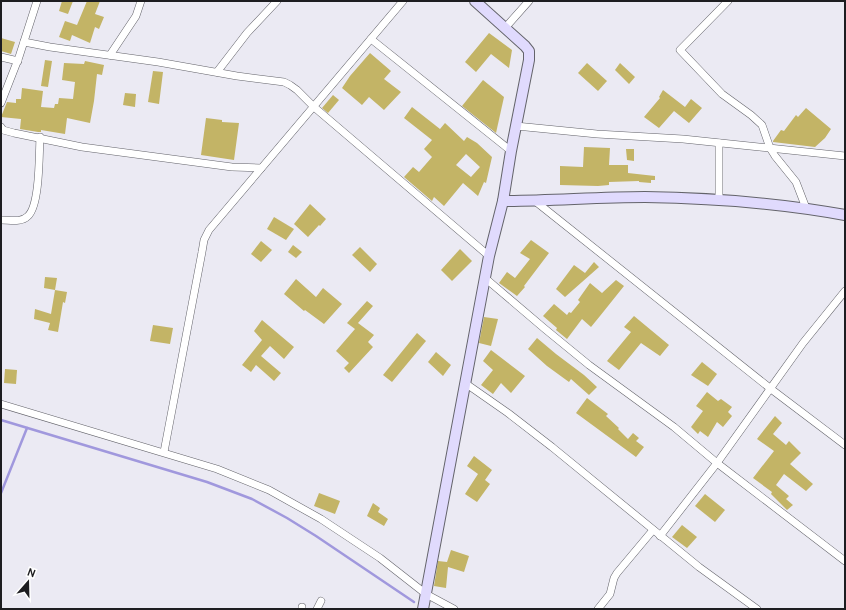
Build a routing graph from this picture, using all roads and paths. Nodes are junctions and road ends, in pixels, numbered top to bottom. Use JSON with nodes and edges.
{"nodes":[{"id":1,"x":37,"y":1,"type":"edge"},
{"id":2,"x":141,"y":1,"type":"edge"},
{"id":3,"x":277,"y":1,"type":"edge"},
{"id":4,"x":403,"y":1,"type":"edge"},
{"id":5,"x":475,"y":1,"type":"edge"},
{"id":6,"x":529,"y":1,"type":"edge"},
{"id":7,"x":728,"y":1,"type":"edge"},
{"id":8,"x":505,"y":28,"type":"junction"},
{"id":9,"x":371,"y":39,"type":"junction"},
{"id":10,"x":24,"y":42,"type":"junction"},
{"id":11,"x":110,"y":56,"type":"junction"},
{"id":12,"x":1,"y":57,"type":"edge"},
{"id":13,"x":18,"y":61,"type":"junction"},
{"id":14,"x":217,"y":72,"type":"junction"},
{"id":15,"x":1,"y":103,"type":"edge"},
{"id":16,"x":314,"y":107,"type":"junction"},
{"id":17,"x":516,"y":126,"type":"junction"},
{"id":18,"x":1,"y":127,"type":"edge"},
{"id":19,"x":40,"y":137,"type":"junction"},
{"id":20,"x":719,"y":143,"type":"junction"},
{"id":21,"x":770,"y":148,"type":"junction"},
{"id":22,"x":510,"y":151,"type":"junction"},
{"id":23,"x":845,"y":156,"type":"edge"},
{"id":24,"x":261,"y":168,"type":"junction"},
{"id":25,"x":719,"y":200,"type":"junction"},
{"id":26,"x":503,"y":201,"type":"junction"},
{"id":27,"x":535,"y":201,"type":"junction"},
{"id":28,"x":806,"y":208,"type":"junction"},
{"id":29,"x":845,"y":215,"type":"edge"},
{"id":30,"x":1,"y":220,"type":"edge"},
{"id":31,"x":489,"y":256,"type":"junction"},
{"id":32,"x":485,"y":278,"type":"junction"},
{"id":33,"x":845,"y":291,"type":"edge"},
{"id":34,"x":465,"y":383,"type":"junction"},
{"id":35,"x":771,"y":388,"type":"junction"},
{"id":36,"x":1,"y":404,"type":"edge"},
{"id":37,"x":845,"y":445,"type":"edge"},
{"id":38,"x":164,"y":452,"type":"junction"},
{"id":39,"x":717,"y":463,"type":"junction"},
{"id":40,"x":653,"y":530,"type":"junction"},
{"id":41,"x":660,"y":536,"type":"junction"},
{"id":42,"x":845,"y":561,"type":"edge"},
{"id":43,"x":426,"y":594,"type":"junction"},
{"id":44,"x":321,"y":601,"type":"dead end"},
{"id":45,"x":317,"y":609,"type":"edge"},
{"id":46,"x":423,"y":609,"type":"edge"},
{"id":47,"x":454,"y":609,"type":"edge"},
{"id":48,"x":598,"y":609,"type":"edge"},
{"id":49,"x":757,"y":609,"type":"edge"}],
"edges":[{"from":1,"to":10,"type":"street"},
{"from":2,"to":11,"type":"street"},
{"from":3,"to":14,"type":"street"},
{"from":4,"to":9,"type":"street"},
{"from":5,"to":8,"type":"street"},
{"from":6,"to":8,"type":"street"},
{"from":7,"to":21,"type":"street"},
{"from":8,"to":17,"type":"street"},
{"from":9,"to":16,"type":"street"},
{"from":9,"to":22,"type":"street"},
{"from":10,"to":11,"type":"street"},
{"from":10,"to":13,"type":"street"},
{"from":11,"to":14,"type":"street"},
{"from":12,"to":13,"type":"street"},
{"from":13,"to":15,"type":"street"},
{"from":14,"to":16,"type":"street"},
{"from":16,"to":24,"type":"street"},
{"from":16,"to":31,"type":"street"},
{"from":17,"to":20,"type":"street"},
{"from":17,"to":22,"type":"street"},
{"from":18,"to":19,"type":"street"},
{"from":19,"to":24,"type":"street"},
{"from":19,"to":30,"type":"street"},
{"from":20,"to":21,"type":"street"},
{"from":20,"to":25,"type":"street"},
{"from":21,"to":23,"type":"street"},
{"from":21,"to":28,"type":"street"},
{"from":22,"to":26,"type":"street"},
{"from":24,"to":38,"type":"street"},
{"from":25,"to":27,"type":"street"},
{"from":25,"to":28,"type":"street"},
{"from":26,"to":27,"type":"street"},
{"from":26,"to":31,"type":"street"},
{"from":27,"to":35,"type":"street"},
{"from":28,"to":29,"type":"street"},
{"from":31,"to":32,"type":"street"},
{"from":32,"to":34,"type":"street"},
{"from":32,"to":39,"type":"street"},
{"from":33,"to":35,"type":"street"},
{"from":34,"to":40,"type":"street"},
{"from":34,"to":43,"type":"street"},
{"from":35,"to":37,"type":"street"},
{"from":35,"to":39,"type":"street"},
{"from":36,"to":38,"type":"street"},
{"from":38,"to":43,"type":"street"},
{"from":39,"to":41,"type":"street"},
{"from":39,"to":42,"type":"street"},
{"from":40,"to":41,"type":"street"},
{"from":40,"to":48,"type":"street"},
{"from":41,"to":49,"type":"street"},
{"from":43,"to":46,"type":"street"},
{"from":43,"to":47,"type":"street"},
{"from":44,"to":45,"type":"street"}]}
